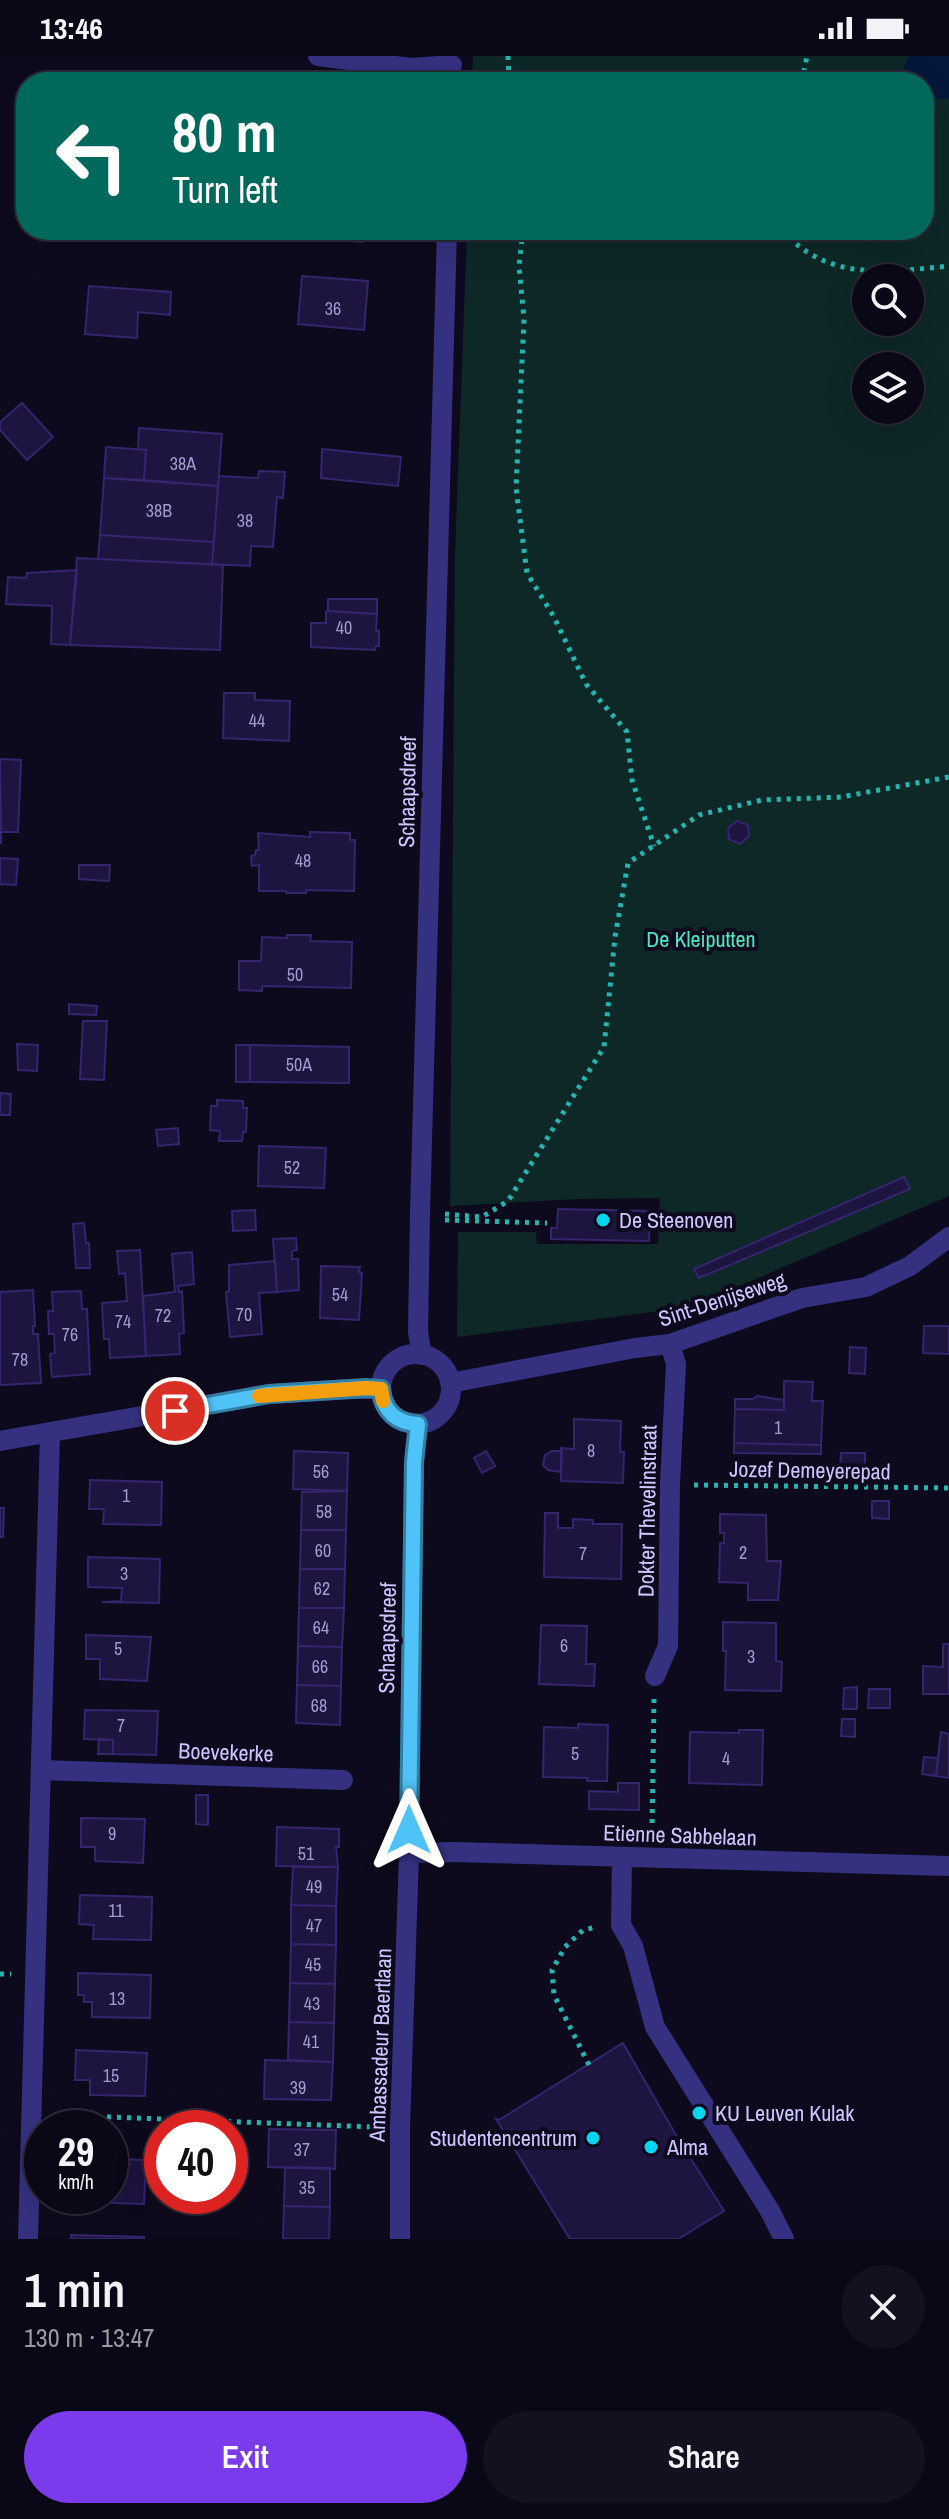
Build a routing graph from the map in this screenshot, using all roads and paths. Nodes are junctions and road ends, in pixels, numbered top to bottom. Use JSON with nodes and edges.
{"nodes":[{"id":1,"x":318,"y":56,"type":"edge"},
{"id":2,"x":452,"y":68,"type":"edge"},
{"id":3,"x":447,"y":240,"type":"edge"},
{"id":4,"x":522,"y":240,"type":"edge"},
{"id":5,"x":791,"y":240,"type":"edge"},
{"id":6,"x":949,"y":266,"type":"edge"},
{"id":7,"x":949,"y":777,"type":"edge"},
{"id":8,"x":654,"y":846,"type":"junction"},
{"id":9,"x":420,"y":1216,"type":"junction"},
{"id":10,"x":547,"y":1223,"type":"dead end"},
{"id":11,"x":949,"y":1237,"type":"edge"},
{"id":12,"x":670,"y":1344,"type":"junction"},
{"id":13,"x":422,"y":1355,"type":"junction"},
{"id":14,"x":450,"y":1383,"type":"junction"},
{"id":15,"x":381,"y":1389,"type":"junction"},
{"id":16,"x":418,"y":1424,"type":"junction"},
{"id":17,"x":50,"y":1433,"type":"junction"},
{"id":18,"x":0,"y":1441,"type":"edge"},
{"id":19,"x":670,"y":1484,"type":"junction"},
{"id":20,"x":949,"y":1488,"type":"edge"},
{"id":21,"x":655,"y":1676,"type":"joint"},
{"id":22,"x":41,"y":1770,"type":"junction"},
{"id":23,"x":343,"y":1780,"type":"dead end"},
{"id":24,"x":409,"y":1853,"type":"junction"},
{"id":25,"x":622,"y":1857,"type":"junction"},
{"id":26,"x":651,"y":1858,"type":"junction"},
{"id":27,"x":949,"y":1866,"type":"edge"},
{"id":28,"x":621,"y":1925,"type":"junction"},
{"id":29,"x":589,"y":2065,"type":"dead end"},
{"id":30,"x":32,"y":2110,"type":"edge"},
{"id":31,"x":128,"y":2118,"type":"edge"},
{"id":32,"x":400,"y":2128,"type":"junction"},
{"id":33,"x":29,"y":2214,"type":"edge"},
{"id":34,"x":28,"y":2239,"type":"edge"},
{"id":35,"x":400,"y":2239,"type":"edge"},
{"id":36,"x":784,"y":2239,"type":"edge"}],
"edges":[{"from":1,"to":2,"type":"street"},
{"from":3,"to":9,"type":"street","name":"Schaapsdreef"},
{"from":4,"to":8,"type":"path"},
{"from":5,"to":6,"type":"path"},
{"from":7,"to":8,"type":"path"},
{"from":8,"to":9,"type":"path"},
{"from":9,"to":10,"type":"path"},
{"from":9,"to":13,"type":"street","name":"Schaapsdreef"},
{"from":11,"to":12,"type":"street","name":"Sint-Denijseweg"},
{"from":12,"to":14,"type":"street","name":"Sint-Denijseweg"},
{"from":12,"to":19,"type":"street","name":"Dokter Thevelinstraat"},
{"from":13,"to":14,"type":"street"},
{"from":13,"to":15,"type":"street"},
{"from":14,"to":16,"type":"street"},
{"from":15,"to":16,"type":"street"},
{"from":15,"to":17,"type":"street"},
{"from":16,"to":24,"type":"street","name":"Schaapsdreef"},
{"from":17,"to":18,"type":"street"},
{"from":17,"to":22,"type":"street"},
{"from":19,"to":20,"type":"path","name":"Jozef Demeyerepad"},
{"from":19,"to":21,"type":"street","name":"Dokter Thevelinstraat"},
{"from":21,"to":26,"type":"path"},
{"from":22,"to":23,"type":"street","name":"Boevekerke"},
{"from":22,"to":30,"type":"street"},
{"from":24,"to":25,"type":"street","name":"Etienne Sabbelaan"},
{"from":24,"to":32,"type":"street","name":"Ambassadeur Baertlaan"},
{"from":25,"to":26,"type":"street","name":"Etienne Sabbelaan"},
{"from":25,"to":28,"type":"street"},
{"from":26,"to":27,"type":"street","name":"Etienne Sabbelaan"},
{"from":28,"to":29,"type":"path"},
{"from":28,"to":36,"type":"street"},
{"from":31,"to":32,"type":"path"},
{"from":32,"to":35,"type":"street","name":"Ambassadeur Baertlaan"},
{"from":33,"to":34,"type":"street"}]}
